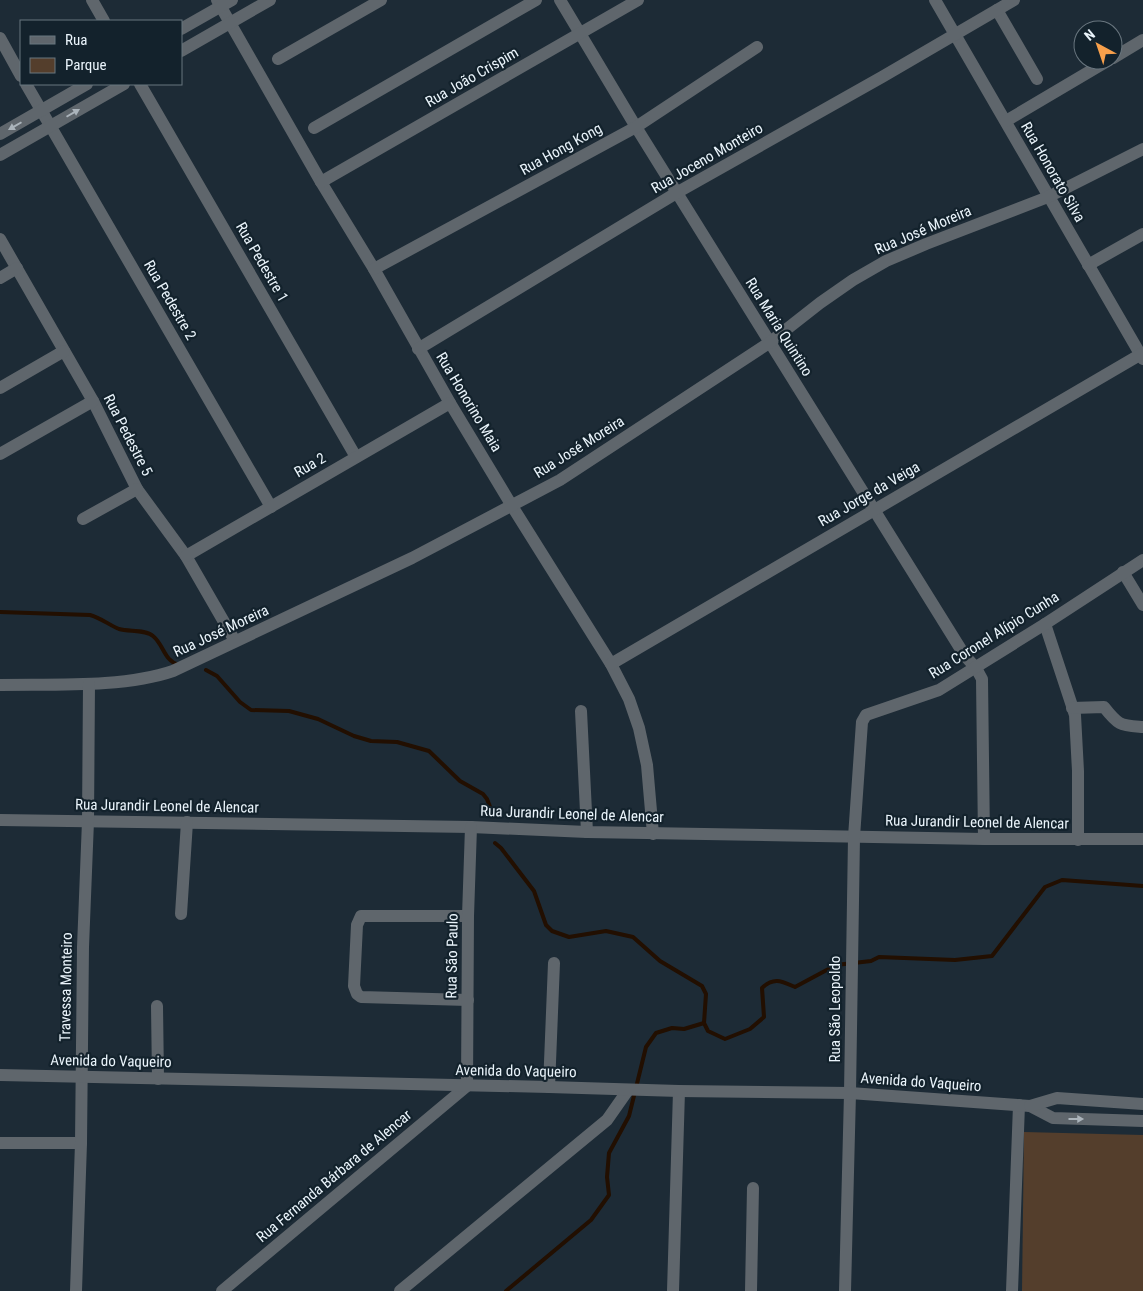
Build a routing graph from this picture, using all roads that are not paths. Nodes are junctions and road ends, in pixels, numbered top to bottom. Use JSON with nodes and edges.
{"nodes":[{"id":1,"x":92,"y":0,"type":"edge"},
{"id":2,"x":232,"y":0,"type":"edge"},
{"id":3,"x":270,"y":0,"type":"edge"},
{"id":4,"x":381,"y":0,"type":"edge"},
{"id":5,"x":536,"y":0,"type":"edge"},
{"id":6,"x":560,"y":0,"type":"edge"},
{"id":7,"x":638,"y":0,"type":"edge"},
{"id":8,"x":935,"y":0,"type":"edge"},
{"id":9,"x":1014,"y":0,"type":"edge"},
{"id":10,"x":219,"y":3,"type":"edge"},
{"id":11,"x":997,"y":10,"type":"junction"},
{"id":12,"x":103,"y":20,"type":"edge"},
{"id":13,"x":230,"y":23,"type":"junction"},
{"id":14,"x":182,"y":28,"type":"edge"},
{"id":15,"x":580,"y":34,"type":"junction"},
{"id":16,"x":956,"y":34,"type":"junction"},
{"id":17,"x":0,"y":38,"type":"edge"},
{"id":18,"x":1143,"y":40,"type":"edge"},
{"id":19,"x":757,"y":47,"type":"dead end"},
{"id":20,"x":182,"y":50,"type":"edge"},
{"id":21,"x":1123,"y":52,"type":"edge"},
{"id":22,"x":278,"y":59,"type":"dead end"},
{"id":23,"x":1092,"y":70,"type":"edge"},
{"id":24,"x":20,"y":74,"type":"edge"},
{"id":25,"x":1037,"y":79,"type":"dead end"},
{"id":26,"x":27,"y":85,"type":"edge"},
{"id":27,"x":85,"y":85,"type":"edge"},
{"id":28,"x":122,"y":85,"type":"edge"},
{"id":29,"x":141,"y":85,"type":"edge"},
{"id":30,"x":41,"y":111,"type":"junction"},
{"id":31,"x":1006,"y":122,"type":"junction"},
{"id":32,"x":50,"y":126,"type":"junction"},
{"id":33,"x":636,"y":127,"type":"junction"},
{"id":34,"x":314,"y":128,"type":"dead end"},
{"id":35,"x":0,"y":134,"type":"edge"},
{"id":36,"x":1143,"y":148,"type":"edge"},
{"id":37,"x":0,"y":155,"type":"edge"},
{"id":38,"x":322,"y":182,"type":"junction"},
{"id":39,"x":678,"y":192,"type":"junction"},
{"id":40,"x":1048,"y":197,"type":"junction"},
{"id":41,"x":1143,"y":234,"type":"edge"},
{"id":42,"x":0,"y":239,"type":"edge"},
{"id":43,"x":1088,"y":265,"type":"junction"},
{"id":44,"x":17,"y":268,"type":"junction"},
{"id":45,"x":374,"y":269,"type":"junction"},
{"id":46,"x":0,"y":278,"type":"edge"},
{"id":47,"x":769,"y":343,"type":"junction"},
{"id":48,"x":418,"y":349,"type":"junction"},
{"id":49,"x":64,"y":350,"type":"junction"},
{"id":50,"x":1142,"y":355,"type":"edge"},
{"id":51,"x":0,"y":388,"type":"edge"},
{"id":52,"x":93,"y":401,"type":"junction"},
{"id":53,"x":450,"y":403,"type":"junction"},
{"id":54,"x":0,"y":454,"type":"edge"},
{"id":55,"x":356,"y":457,"type":"junction"},
{"id":56,"x":137,"y":489,"type":"junction"},
{"id":57,"x":512,"y":506,"type":"junction"},
{"id":58,"x":271,"y":507,"type":"junction"},
{"id":59,"x":875,"y":509,"type":"junction"},
{"id":60,"x":83,"y":519,"type":"dead end"},
{"id":61,"x":186,"y":556,"type":"junction"},
{"id":62,"x":1143,"y":560,"type":"edge"},
{"id":63,"x":1123,"y":572,"type":"junction"},
{"id":64,"x":1143,"y":605,"type":"edge"},
{"id":65,"x":1045,"y":624,"type":"junction"},
{"id":66,"x":236,"y":641,"type":"junction"},
{"id":67,"x":611,"y":664,"type":"junction"},
{"id":68,"x":976,"y":668,"type":"junction"},
{"id":69,"x":89,"y":684,"type":"junction"},
{"id":70,"x":0,"y":686,"type":"edge"},
{"id":71,"x":1072,"y":708,"type":"junction"},
{"id":72,"x":581,"y":711,"type":"dead end"},
{"id":73,"x":1143,"y":727,"type":"edge"},
{"id":74,"x":861,"y":728,"type":"joint"},
{"id":75,"x":0,"y":820,"type":"edge"},
{"id":76,"x":88,"y":821,"type":"junction"},
{"id":77,"x":187,"y":822,"type":"junction"},
{"id":78,"x":471,"y":827,"type":"junction"},
{"id":79,"x":587,"y":832,"type":"junction"},
{"id":80,"x":653,"y":834,"type":"junction"},
{"id":81,"x":854,"y":837,"type":"junction"},
{"id":82,"x":984,"y":839,"type":"junction"},
{"id":83,"x":1143,"y":839,"type":"edge"},
{"id":84,"x":1078,"y":840,"type":"junction"},
{"id":85,"x":181,"y":914,"type":"dead end"},
{"id":86,"x":468,"y":916,"type":"junction"},
{"id":87,"x":554,"y":963,"type":"dead end"},
{"id":88,"x":468,"y":1000,"type":"junction"},
{"id":89,"x":157,"y":1006,"type":"dead end"},
{"id":90,"x":0,"y":1075,"type":"edge"},
{"id":91,"x":81,"y":1077,"type":"junction"},
{"id":92,"x":158,"y":1079,"type":"junction"},
{"id":93,"x":467,"y":1086,"type":"junction"},
{"id":94,"x":549,"y":1087,"type":"junction"},
{"id":95,"x":628,"y":1090,"type":"junction"},
{"id":96,"x":679,"y":1091,"type":"junction"},
{"id":97,"x":850,"y":1093,"type":"junction"},
{"id":98,"x":1143,"y":1104,"type":"edge"},
{"id":99,"x":1025,"y":1106,"type":"junction"},
{"id":100,"x":1143,"y":1120,"type":"edge"},
{"id":101,"x":0,"y":1143,"type":"edge"},
{"id":102,"x":81,"y":1143,"type":"junction"},
{"id":103,"x":753,"y":1188,"type":"dead end"},
{"id":104,"x":76,"y":1291,"type":"edge"},
{"id":105,"x":222,"y":1291,"type":"edge"},
{"id":106,"x":400,"y":1291,"type":"edge"},
{"id":107,"x":674,"y":1291,"type":"edge"},
{"id":108,"x":751,"y":1291,"type":"edge"},
{"id":109,"x":845,"y":1291,"type":"edge"},
{"id":110,"x":1012,"y":1291,"type":"edge"}],
"edges":[{"from":1,"to":12,"type":"street"},
{"from":2,"to":10,"type":"street"},
{"from":3,"to":13,"type":"street"},
{"from":4,"to":22,"type":"street"},
{"from":5,"to":34,"type":"street"},
{"from":6,"to":15,"type":"street","name":"Rua Maria Quintino"},
{"from":7,"to":15,"type":"street","name":"Rua João Crispim"},
{"from":8,"to":16,"type":"street","name":"Rua Honorato Silva"},
{"from":9,"to":11,"type":"street","name":"Rua Joceno Monteiro"},
{"from":10,"to":13,"type":"street","name":"Rua Honorino Maia"},
{"from":10,"to":14,"type":"street"},
{"from":11,"to":16,"type":"street","name":"Rua Joceno Monteiro"},
{"from":11,"to":25,"type":"street"},
{"from":13,"to":20,"type":"street"},
{"from":13,"to":38,"type":"street","name":"Rua Honorino Maia"},
{"from":15,"to":33,"type":"street","name":"Rua Maria Quintino"},
{"from":15,"to":38,"type":"street","name":"Rua João Crispim"},
{"from":16,"to":31,"type":"street","name":"Rua Honorato Silva"},
{"from":16,"to":39,"type":"street","name":"Rua Joceno Monteiro"},
{"from":17,"to":24,"type":"street"},
{"from":18,"to":21,"type":"street"},
{"from":19,"to":33,"type":"street","name":"Rua Hong Kong"},
{"from":23,"to":31,"type":"street"},
{"from":26,"to":30,"type":"street","name":"Rua Pedestre 2"},
{"from":27,"to":30,"type":"street"},
{"from":32,"to":28,"type":"street","one_way":true},
{"from":29,"to":55,"type":"street","name":"Rua Pedestre 1"},
{"from":30,"to":32,"type":"street","name":"Rua Pedestre 2"},
{"from":30,"to":35,"type":"street","one_way":true},
{"from":31,"to":40,"type":"street","name":"Rua Honorato Silva"},
{"from":32,"to":37,"type":"street"},
{"from":32,"to":58,"type":"street","name":"Rua Pedestre 2"},
{"from":33,"to":39,"type":"street","name":"Rua Maria Quintino"},
{"from":33,"to":45,"type":"street","name":"Rua Hong Kong"},
{"from":36,"to":40,"type":"street","name":"Rua José Moreira"},
{"from":38,"to":45,"type":"street","name":"Rua Honorino Maia"},
{"from":39,"to":47,"type":"street","name":"Rua Maria Quintino"},
{"from":39,"to":48,"type":"street","name":"Rua Joceno Monteiro"},
{"from":40,"to":43,"type":"street","name":"Rua Honorato Silva"},
{"from":40,"to":47,"type":"street","name":"Rua José Moreira"},
{"from":41,"to":43,"type":"street"},
{"from":42,"to":44,"type":"street","name":"Rua Pedestre 5"},
{"from":43,"to":50,"type":"street","name":"Rua Honorato Silva"},
{"from":44,"to":46,"type":"street"},
{"from":44,"to":49,"type":"street","name":"Rua Pedestre 5"},
{"from":45,"to":48,"type":"street","name":"Rua Honorino Maia"},
{"from":47,"to":57,"type":"street","name":"Rua José Moreira"},
{"from":47,"to":59,"type":"street","name":"Rua Maria Quintino"},
{"from":48,"to":53,"type":"street","name":"Rua Honorino Maia"},
{"from":49,"to":51,"type":"street"},
{"from":49,"to":52,"type":"street","name":"Rua Pedestre 5"},
{"from":50,"to":59,"type":"street","name":"Rua Jorge da Veiga"},
{"from":52,"to":54,"type":"street"},
{"from":52,"to":56,"type":"street","name":"Rua Pedestre 5"},
{"from":53,"to":55,"type":"street","name":"Rua 2"},
{"from":53,"to":57,"type":"street","name":"Rua Honorino Maia"},
{"from":55,"to":58,"type":"street","name":"Rua 2"},
{"from":56,"to":60,"type":"street"},
{"from":56,"to":61,"type":"street","name":"Rua Pedestre 5"},
{"from":57,"to":66,"type":"street","name":"Rua José Moreira"},
{"from":57,"to":67,"type":"street","name":"Rua Honorino Maia"},
{"from":58,"to":61,"type":"street","name":"Rua 2"},
{"from":59,"to":67,"type":"street","name":"Rua Jorge da Veiga"},
{"from":59,"to":68,"type":"street","name":"Rua Maria Quintino"},
{"from":61,"to":66,"type":"street","name":"Rua Pedestre 5"},
{"from":62,"to":63,"type":"street","name":"Rua Coronel Alípio Cunha"},
{"from":63,"to":64,"type":"street"},
{"from":63,"to":65,"type":"street","name":"Rua Coronel Alípio Cunha"},
{"from":65,"to":68,"type":"street","name":"Rua Coronel Alípio Cunha"},
{"from":65,"to":71,"type":"street"},
{"from":66,"to":69,"type":"street","name":"Rua José Moreira"},
{"from":67,"to":80,"type":"street","name":"Rua Honorino Maia"},
{"from":68,"to":74,"type":"street","name":"Rua Coronel Alípio Cunha"},
{"from":68,"to":82,"type":"street"},
{"from":69,"to":70,"type":"street","name":"Rua José Moreira"},
{"from":69,"to":76,"type":"street","name":"Travessa Monteiro"},
{"from":71,"to":73,"type":"street"},
{"from":71,"to":84,"type":"street"},
{"from":72,"to":79,"type":"street"},
{"from":74,"to":81,"type":"street","name":"Rua São Leopoldo"},
{"from":75,"to":76,"type":"street","name":"Rua Jurandir Leonel de Alencar"},
{"from":76,"to":77,"type":"street","name":"Rua Jurandir Leonel de Alencar"},
{"from":76,"to":91,"type":"street","name":"Travessa Monteiro"},
{"from":77,"to":78,"type":"street","name":"Rua Jurandir Leonel de Alencar"},
{"from":77,"to":85,"type":"street"},
{"from":78,"to":79,"type":"street","name":"Rua Jurandir Leonel de Alencar"},
{"from":78,"to":86,"type":"street","name":"Rua São Paulo"},
{"from":79,"to":80,"type":"street","name":"Rua Jurandir Leonel de Alencar"},
{"from":80,"to":81,"type":"street","name":"Rua Jurandir Leonel de Alencar"},
{"from":81,"to":82,"type":"street","name":"Rua Jurandir Leonel de Alencar"},
{"from":81,"to":97,"type":"street","name":"Rua São Leopoldo"},
{"from":82,"to":84,"type":"street","name":"Rua Jurandir Leonel de Alencar"},
{"from":83,"to":84,"type":"street","name":"Rua Jurandir Leonel de Alencar"},
{"from":86,"to":88,"type":"street","name":"Rua São Paulo"},
{"from":86,"to":88,"type":"street"},
{"from":87,"to":94,"type":"street"},
{"from":88,"to":93,"type":"street","name":"Rua São Paulo"},
{"from":89,"to":92,"type":"street"},
{"from":90,"to":91,"type":"street","name":"Avenida do Vaqueiro"},
{"from":91,"to":92,"type":"street","name":"Avenida do Vaqueiro"},
{"from":91,"to":102,"type":"street","name":"Travessa Monteiro"},
{"from":92,"to":93,"type":"street","name":"Avenida do Vaqueiro"},
{"from":93,"to":94,"type":"street","name":"Avenida do Vaqueiro"},
{"from":93,"to":105,"type":"street","name":"Rua Fernanda Bárbara de Alencar"},
{"from":94,"to":95,"type":"street","name":"Avenida do Vaqueiro"},
{"from":95,"to":96,"type":"street","name":"Avenida do Vaqueiro"},
{"from":95,"to":106,"type":"street"},
{"from":96,"to":97,"type":"street","name":"Avenida do Vaqueiro"},
{"from":96,"to":107,"type":"street"},
{"from":97,"to":99,"type":"street","name":"Avenida do Vaqueiro"},
{"from":97,"to":109,"type":"street","name":"Rua São Leopoldo"},
{"from":98,"to":99,"type":"street","name":"Avenida do Vaqueiro"},
{"from":99,"to":100,"type":"street","name":"Avenida do Vaqueiro","one_way":true},
{"from":99,"to":110,"type":"street"},
{"from":101,"to":102,"type":"street"},
{"from":102,"to":104,"type":"street","name":"Travessa Monteiro"},
{"from":103,"to":108,"type":"street"}]}
